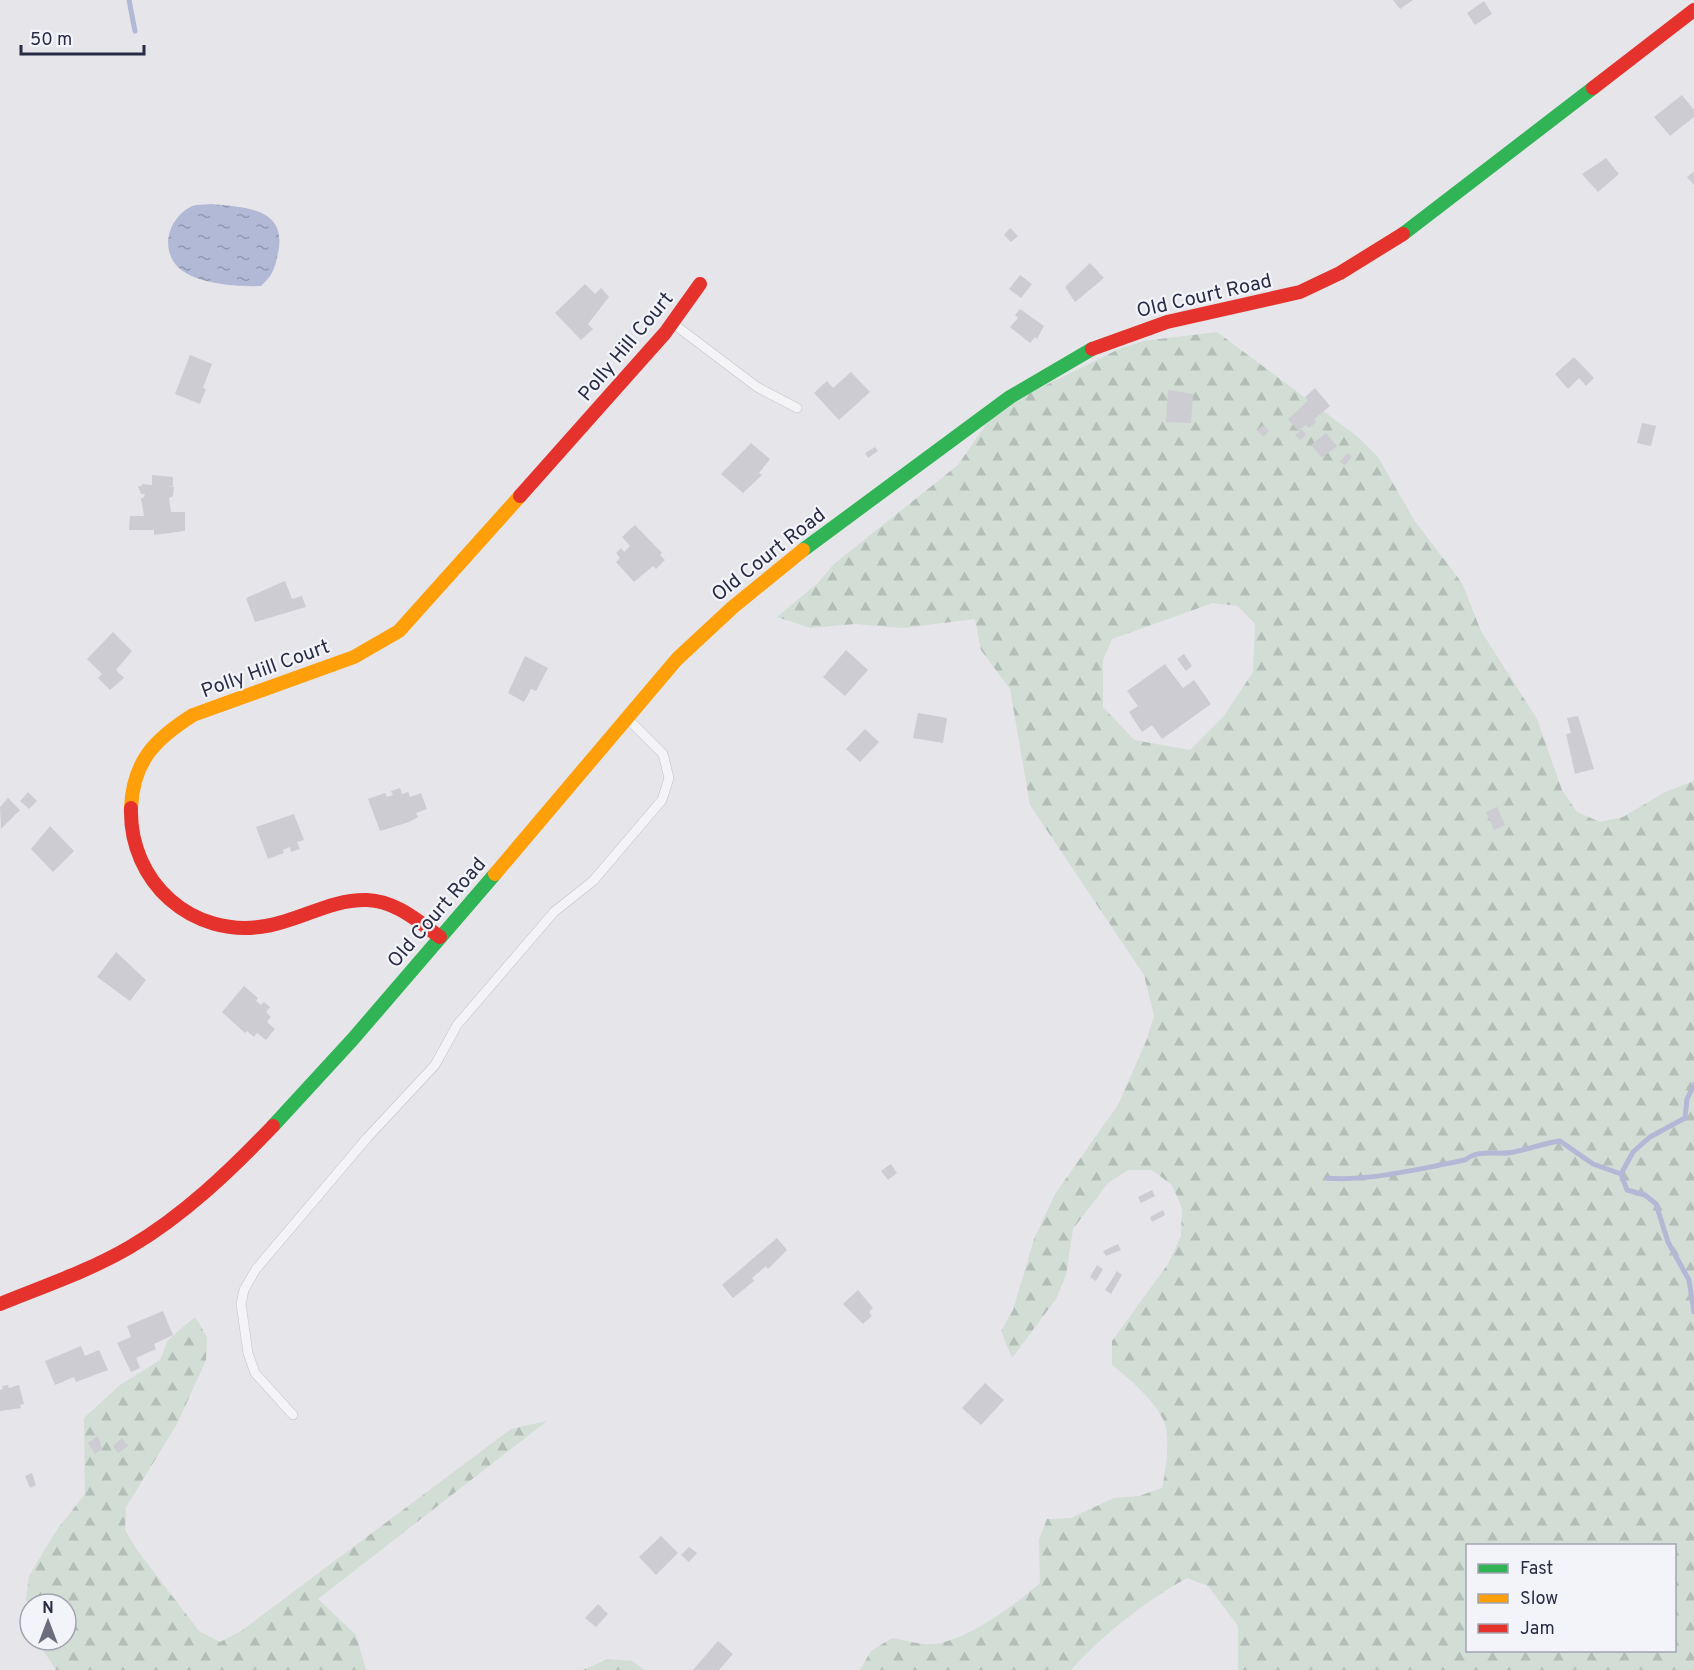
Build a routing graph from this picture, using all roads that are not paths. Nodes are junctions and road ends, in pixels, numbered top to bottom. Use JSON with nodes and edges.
{"nodes":[{"id":1,"x":1694,"y":10,"type":"edge"},
{"id":2,"x":700,"y":284,"type":"dead end"},
{"id":3,"x":673,"y":323,"type":"junction"},
{"id":4,"x":797,"y":408,"type":"dead end"},
{"id":5,"x":627,"y":718,"type":"junction"},
{"id":6,"x":441,"y":937,"type":"junction"},
{"id":7,"x":0,"y":1304,"type":"edge"},
{"id":8,"x":293,"y":1415,"type":"dead end"}],
"edges":[{"from":1,"to":5,"type":"main road","name":"Old Court Road"},
{"from":2,"to":3,"type":"main road","name":"Polly Hill Court"},
{"from":3,"to":4,"type":"lane"},
{"from":3,"to":6,"type":"main road","name":"Polly Hill Court"},
{"from":5,"to":6,"type":"main road","name":"Old Court Road"},
{"from":5,"to":8,"type":"lane"},
{"from":6,"to":7,"type":"main road","name":"Old Court Road"}]}
